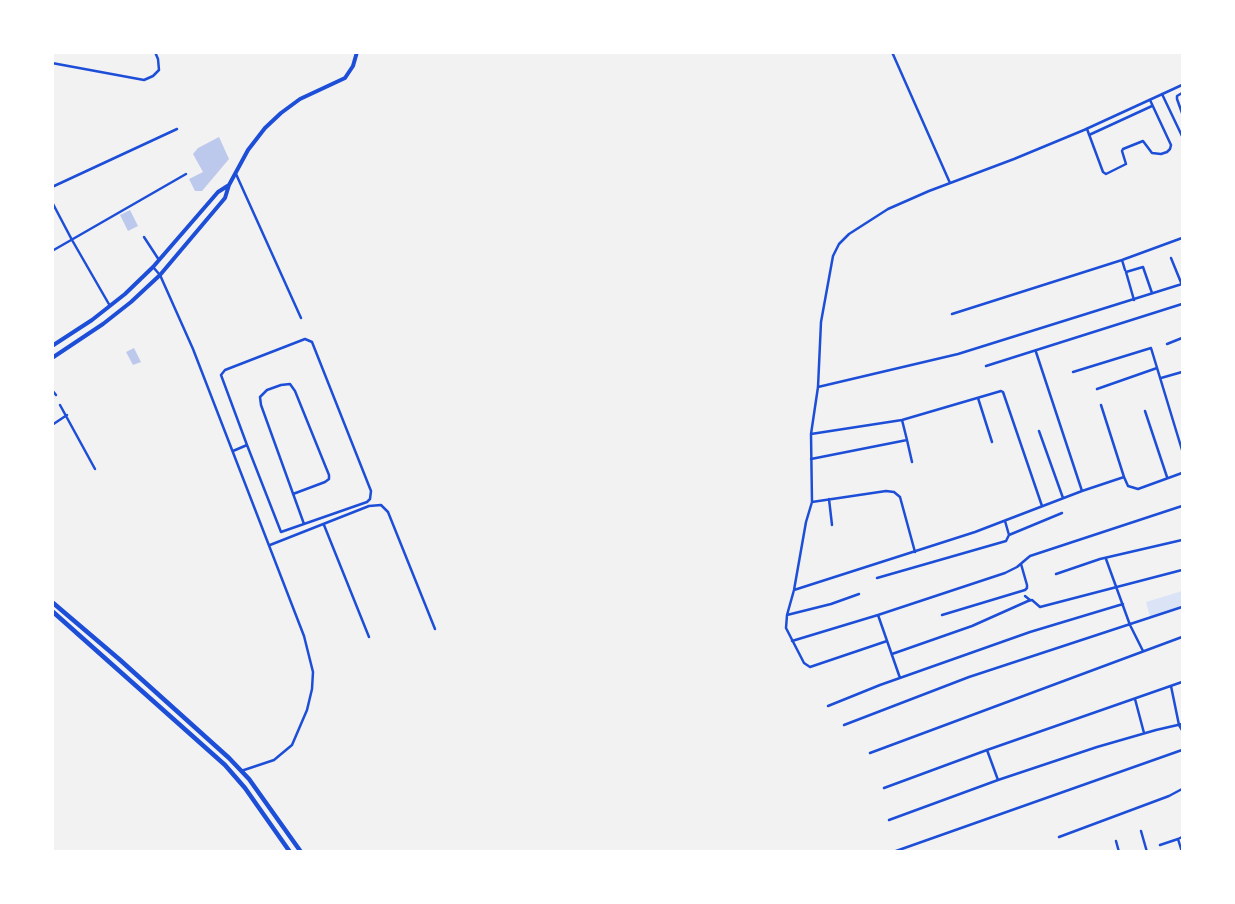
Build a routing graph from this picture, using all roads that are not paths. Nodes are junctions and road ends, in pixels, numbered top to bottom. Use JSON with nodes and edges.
{"nodes":[{"id":1,"x":155,"y":52,"type":"edge"},
{"id":2,"x":357,"y":52,"type":"edge"},
{"id":3,"x":892,"y":52,"type":"edge"},
{"id":4,"x":52,"y":63,"type":"edge"},
{"id":5,"x":1182,"y":85,"type":"edge"},
{"id":6,"x":1182,"y":93,"type":"edge"},
{"id":7,"x":1162,"y":94,"type":"junction"},
{"id":8,"x":1150,"y":100,"type":"junction"},
{"id":9,"x":1152,"y":106,"type":"junction"},
{"id":10,"x":1182,"y":113,"type":"edge"},
{"id":11,"x":177,"y":129,"type":"dead end"},
{"id":12,"x":1087,"y":129,"type":"junction"},
{"id":13,"x":1089,"y":135,"type":"junction"},
{"id":14,"x":1182,"y":136,"type":"edge"},
{"id":15,"x":236,"y":172,"type":"junction"},
{"id":16,"x":186,"y":174,"type":"dead end"},
{"id":17,"x":950,"y":183,"type":"junction"},
{"id":18,"x":229,"y":185,"type":"junction"},
{"id":19,"x":52,"y":187,"type":"edge"},
{"id":20,"x":52,"y":202,"type":"edge"},
{"id":21,"x":144,"y":237,"type":"dead end"},
{"id":22,"x":1182,"y":238,"type":"edge"},
{"id":23,"x":72,"y":240,"type":"junction"},
{"id":24,"x":52,"y":251,"type":"edge"},
{"id":25,"x":1171,"y":258,"type":"dead end"},
{"id":26,"x":159,"y":260,"type":"junction"},
{"id":27,"x":1122,"y":260,"type":"junction"},
{"id":28,"x":153,"y":267,"type":"junction"},
{"id":29,"x":1125,"y":270,"type":"dead end"},
{"id":30,"x":160,"y":275,"type":"junction"},
{"id":31,"x":1182,"y":285,"type":"edge"},
{"id":32,"x":1153,"y":294,"type":"junction"},
{"id":33,"x":1134,"y":300,"type":"junction"},
{"id":34,"x":1182,"y":304,"type":"edge"},
{"id":35,"x":110,"y":306,"type":"junction"},
{"id":36,"x":952,"y":314,"type":"dead end"},
{"id":37,"x":301,"y":318,"type":"dead end"},
{"id":38,"x":1182,"y":338,"type":"edge"},
{"id":39,"x":1167,"y":344,"type":"dead end"},
{"id":40,"x":52,"y":346,"type":"edge"},
{"id":41,"x":1036,"y":351,"type":"junction"},
{"id":42,"x":52,"y":358,"type":"edge"},
{"id":43,"x":986,"y":366,"type":"dead end"},
{"id":44,"x":1157,"y":368,"type":"junction"},
{"id":45,"x":1073,"y":372,"type":"dead end"},
{"id":46,"x":1182,"y":372,"type":"edge"},
{"id":47,"x":1161,"y":378,"type":"junction"},
{"id":48,"x":818,"y":387,"type":"junction"},
{"id":49,"x":1097,"y":389,"type":"dead end"},
{"id":50,"x":52,"y":390,"type":"edge"},
{"id":51,"x":56,"y":396,"type":"dead end"},
{"id":52,"x":978,"y":398,"type":"junction"},
{"id":53,"x":60,"y":405,"type":"dead end"},
{"id":54,"x":1101,"y":405,"type":"dead end"},
{"id":55,"x":1145,"y":411,"type":"dead end"},
{"id":56,"x":67,"y":416,"type":"junction"},
{"id":57,"x":902,"y":420,"type":"junction"},
{"id":58,"x":52,"y":425,"type":"edge"},
{"id":59,"x":1039,"y":431,"type":"dead end"},
{"id":60,"x":1182,"y":433,"type":"edge"},
{"id":61,"x":811,"y":434,"type":"junction"},
{"id":62,"x":1178,"y":434,"type":"junction"},
{"id":63,"x":907,"y":440,"type":"junction"},
{"id":64,"x":992,"y":442,"type":"dead end"},
{"id":65,"x":247,"y":445,"type":"junction"},
{"id":66,"x":1182,"y":450,"type":"edge"},
{"id":67,"x":233,"y":451,"type":"junction"},
{"id":68,"x":811,"y":459,"type":"junction"},
{"id":69,"x":912,"y":462,"type":"dead end"},
{"id":70,"x":95,"y":469,"type":"dead end"},
{"id":71,"x":1182,"y":473,"type":"edge"},
{"id":72,"x":1124,"y":477,"type":"junction"},
{"id":73,"x":1167,"y":478,"type":"junction"},
{"id":74,"x":1082,"y":490,"type":"junction"},
{"id":75,"x":293,"y":494,"type":"junction"},
{"id":76,"x":1063,"y":498,"type":"junction"},
{"id":77,"x":829,"y":499,"type":"junction"},
{"id":78,"x":812,"y":502,"type":"junction"},
{"id":79,"x":1042,"y":506,"type":"junction"},
{"id":80,"x":1182,"y":506,"type":"edge"},
{"id":81,"x":1062,"y":513,"type":"dead end"},
{"id":82,"x":1004,"y":520,"type":"junction"},
{"id":83,"x":304,"y":524,"type":"junction"},
{"id":84,"x":323,"y":524,"type":"junction"},
{"id":85,"x":832,"y":525,"type":"dead end"},
{"id":86,"x":1009,"y":535,"type":"junction"},
{"id":87,"x":1182,"y":540,"type":"edge"},
{"id":88,"x":270,"y":545,"type":"junction"},
{"id":89,"x":915,"y":552,"type":"junction"},
{"id":90,"x":1106,"y":559,"type":"junction"},
{"id":91,"x":1021,"y":564,"type":"junction"},
{"id":92,"x":1182,"y":570,"type":"edge"},
{"id":93,"x":1056,"y":574,"type":"dead end"},
{"id":94,"x":877,"y":578,"type":"dead end"},
{"id":95,"x":1115,"y":587,"type":"junction"},
{"id":96,"x":794,"y":590,"type":"junction"},
{"id":97,"x":859,"y":594,"type":"dead end"},
{"id":98,"x":1025,"y":596,"type":"dead end"},
{"id":99,"x":1032,"y":600,"type":"junction"},
{"id":100,"x":52,"y":602,"type":"edge"},
{"id":101,"x":1123,"y":604,"type":"junction"},
{"id":102,"x":1182,"y":607,"type":"edge"},
{"id":103,"x":52,"y":611,"type":"edge"},
{"id":104,"x":786,"y":615,"type":"junction"},
{"id":105,"x":878,"y":615,"type":"junction"},
{"id":106,"x":942,"y":615,"type":"dead end"},
{"id":107,"x":1130,"y":625,"type":"junction"},
{"id":108,"x":434,"y":629,"type":"dead end"},
{"id":109,"x":369,"y":636,"type":"dead end"},
{"id":110,"x":1182,"y":637,"type":"edge"},
{"id":111,"x":792,"y":641,"type":"junction"},
{"id":112,"x":887,"y":641,"type":"junction"},
{"id":113,"x":1143,"y":651,"type":"junction"},
{"id":114,"x":892,"y":654,"type":"junction"},
{"id":115,"x":900,"y":678,"type":"junction"},
{"id":116,"x":1182,"y":682,"type":"edge"},
{"id":117,"x":1171,"y":686,"type":"junction"},
{"id":118,"x":1135,"y":699,"type":"junction"},
{"id":119,"x":828,"y":706,"type":"dead end"},
{"id":120,"x":1181,"y":724,"type":"edge"},
{"id":121,"x":844,"y":725,"type":"dead end"},
{"id":122,"x":1182,"y":730,"type":"edge"},
{"id":123,"x":1144,"y":733,"type":"junction"},
{"id":124,"x":987,"y":750,"type":"junction"},
{"id":125,"x":1182,"y":750,"type":"edge"},
{"id":126,"x":870,"y":753,"type":"dead end"},
{"id":127,"x":241,"y":771,"type":"junction"},
{"id":128,"x":234,"y":775,"type":"junction"},
{"id":129,"x":998,"y":780,"type":"junction"},
{"id":130,"x":884,"y":788,"type":"dead end"},
{"id":131,"x":1182,"y":789,"type":"edge"},
{"id":132,"x":889,"y":820,"type":"dead end"},
{"id":133,"x":1140,"y":831,"type":"dead end"},
{"id":134,"x":1058,"y":837,"type":"dead end"},
{"id":135,"x":1182,"y":837,"type":"edge"},
{"id":136,"x":1178,"y":839,"type":"junction"},
{"id":137,"x":1116,"y":842,"type":"dead end"},
{"id":138,"x":1160,"y":845,"type":"dead end"},
{"id":139,"x":896,"y":851,"type":"edge"},
{"id":140,"x":290,"y":852,"type":"edge"},
{"id":141,"x":301,"y":852,"type":"edge"},
{"id":142,"x":1119,"y":852,"type":"edge"},
{"id":143,"x":1147,"y":852,"type":"edge"},
{"id":144,"x":1182,"y":852,"type":"edge"}],
"edges":[{"from":1,"to":4,"type":"street"},
{"from":2,"to":15,"type":"main road"},
{"from":3,"to":17,"type":"street"},
{"from":5,"to":7,"type":"street"},
{"from":6,"to":10,"type":"street"},
{"from":7,"to":8,"type":"street"},
{"from":7,"to":14,"type":"street"},
{"from":8,"to":9,"type":"street"},
{"from":8,"to":12,"type":"street"},
{"from":9,"to":13,"type":"street"},
{"from":9,"to":13,"type":"street"},
{"from":11,"to":19,"type":"street"},
{"from":12,"to":13,"type":"street"},
{"from":12,"to":17,"type":"street"},
{"from":15,"to":18,"type":"main road"},
{"from":15,"to":37,"type":"street"},
{"from":16,"to":23,"type":"street"},
{"from":17,"to":48,"type":"street"},
{"from":18,"to":26,"type":"main road"},
{"from":18,"to":30,"type":"main road"},
{"from":20,"to":23,"type":"street"},
{"from":21,"to":26,"type":"street"},
{"from":22,"to":27,"type":"street"},
{"from":23,"to":24,"type":"street"},
{"from":23,"to":35,"type":"street"},
{"from":25,"to":31,"type":"street"},
{"from":26,"to":28,"type":"main road"},
{"from":27,"to":29,"type":"street"},
{"from":27,"to":36,"type":"street"},
{"from":28,"to":30,"type":"street"},
{"from":28,"to":35,"type":"main road"},
{"from":30,"to":42,"type":"main road"},
{"from":30,"to":67,"type":"street"},
{"from":31,"to":32,"type":"street"},
{"from":32,"to":33,"type":"street"},
{"from":32,"to":33,"type":"street"},
{"from":33,"to":48,"type":"street"},
{"from":34,"to":41,"type":"street"},
{"from":35,"to":40,"type":"main road"},
{"from":38,"to":39,"type":"street"},
{"from":41,"to":43,"type":"street"},
{"from":41,"to":74,"type":"street"},
{"from":44,"to":45,"type":"street"},
{"from":44,"to":47,"type":"street"},
{"from":44,"to":49,"type":"street"},
{"from":46,"to":47,"type":"street"},
{"from":47,"to":62,"type":"street"},
{"from":48,"to":61,"type":"street"},
{"from":50,"to":51,"type":"street"},
{"from":52,"to":57,"type":"street"},
{"from":52,"to":64,"type":"street"},
{"from":52,"to":79,"type":"street"},
{"from":53,"to":56,"type":"street"},
{"from":54,"to":72,"type":"street"},
{"from":55,"to":73,"type":"street"},
{"from":56,"to":58,"type":"street"},
{"from":56,"to":70,"type":"street"},
{"from":57,"to":61,"type":"street"},
{"from":57,"to":63,"type":"street"},
{"from":59,"to":76,"type":"street"},
{"from":60,"to":62,"type":"street"},
{"from":61,"to":68,"type":"street"},
{"from":62,"to":66,"type":"street"},
{"from":63,"to":68,"type":"street"},
{"from":63,"to":69,"type":"street"},
{"from":65,"to":67,"type":"street"},
{"from":65,"to":83,"type":"street"},
{"from":65,"to":83,"type":"street"},
{"from":67,"to":88,"type":"street"},
{"from":68,"to":78,"type":"street"},
{"from":71,"to":73,"type":"street"},
{"from":72,"to":73,"type":"street"},
{"from":72,"to":74,"type":"street"},
{"from":74,"to":76,"type":"street"},
{"from":75,"to":75,"type":"street"},
{"from":75,"to":83,"type":"street"},
{"from":76,"to":79,"type":"street"},
{"from":77,"to":78,"type":"street"},
{"from":77,"to":85,"type":"street"},
{"from":77,"to":89,"type":"street"},
{"from":78,"to":96,"type":"street"},
{"from":79,"to":82,"type":"street"},
{"from":80,"to":91,"type":"street"},
{"from":81,"to":86,"type":"street"},
{"from":82,"to":86,"type":"street"},
{"from":82,"to":89,"type":"street"},
{"from":84,"to":88,"type":"street"},
{"from":84,"to":108,"type":"street"},
{"from":84,"to":109,"type":"street"},
{"from":86,"to":94,"type":"street"},
{"from":87,"to":90,"type":"street"},
{"from":88,"to":127,"type":"street"},
{"from":89,"to":96,"type":"street"},
{"from":90,"to":93,"type":"street"},
{"from":90,"to":95,"type":"street"},
{"from":91,"to":105,"type":"street"},
{"from":91,"to":106,"type":"street"},
{"from":92,"to":95,"type":"street"},
{"from":95,"to":99,"type":"street"},
{"from":95,"to":101,"type":"street"},
{"from":96,"to":104,"type":"street"},
{"from":97,"to":104,"type":"street"},
{"from":98,"to":99,"type":"street"},
{"from":99,"to":114,"type":"street"},
{"from":100,"to":127,"type":"main road"},
{"from":101,"to":107,"type":"street"},
{"from":101,"to":115,"type":"street"},
{"from":102,"to":107,"type":"street"},
{"from":103,"to":128,"type":"main road"},
{"from":104,"to":111,"type":"street"},
{"from":105,"to":111,"type":"street"},
{"from":105,"to":112,"type":"street"},
{"from":107,"to":113,"type":"street"},
{"from":107,"to":121,"type":"street"},
{"from":110,"to":113,"type":"street"},
{"from":111,"to":112,"type":"street"},
{"from":112,"to":114,"type":"street"},
{"from":113,"to":126,"type":"street"},
{"from":114,"to":115,"type":"street"},
{"from":115,"to":119,"type":"street"},
{"from":116,"to":117,"type":"street"},
{"from":117,"to":118,"type":"street"},
{"from":117,"to":120,"type":"street"},
{"from":118,"to":123,"type":"street"},
{"from":118,"to":124,"type":"street"},
{"from":120,"to":122,"type":"street"},
{"from":120,"to":123,"type":"street"},
{"from":123,"to":129,"type":"street"},
{"from":124,"to":129,"type":"street"},
{"from":124,"to":130,"type":"street"},
{"from":125,"to":139,"type":"street"},
{"from":127,"to":128,"type":"main road"},
{"from":127,"to":141,"type":"main road"},
{"from":128,"to":140,"type":"main road"},
{"from":129,"to":132,"type":"street"},
{"from":131,"to":134,"type":"street"},
{"from":133,"to":143,"type":"street"},
{"from":135,"to":136,"type":"street"},
{"from":136,"to":138,"type":"street"},
{"from":136,"to":144,"type":"street"},
{"from":137,"to":142,"type":"street"}]}
